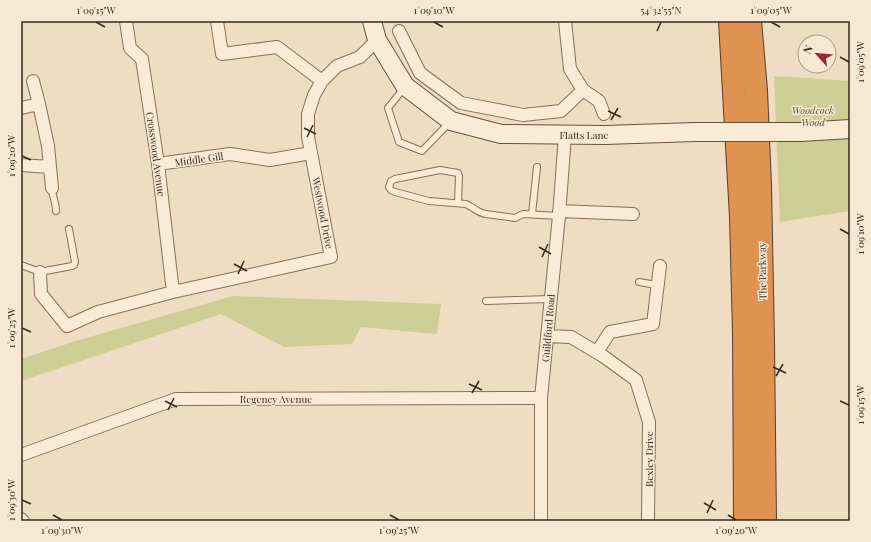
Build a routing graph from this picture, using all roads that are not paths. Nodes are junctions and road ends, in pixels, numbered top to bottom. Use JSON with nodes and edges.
{"nodes":[{"id":1,"x":126,"y":21,"type":"edge"},
{"id":2,"x":217,"y":21,"type":"edge"},
{"id":3,"x":372,"y":21,"type":"edge"},
{"id":4,"x":564,"y":21,"type":"edge"},
{"id":5,"x":730,"y":21,"type":"edge"},
{"id":6,"x":750,"y":21,"type":"edge"},
{"id":7,"x":399,"y":31,"type":"dead end"},
{"id":8,"x":377,"y":40,"type":"junction"},
{"id":9,"x":33,"y":81,"type":"dead end"},
{"id":10,"x":322,"y":81,"type":"junction"},
{"id":11,"x":405,"y":86,"type":"junction"},
{"id":12,"x":583,"y":90,"type":"junction"},
{"id":13,"x":39,"y":104,"type":"junction"},
{"id":14,"x":485,"y":107,"type":"junction"},
{"id":15,"x":21,"y":108,"type":"edge"},
{"id":16,"x":604,"y":114,"type":"dead end"},
{"id":17,"x":451,"y":121,"type":"junction"},
{"id":18,"x":480,"y":129,"type":"junction"},
{"id":19,"x":850,"y":129,"type":"edge"},
{"id":20,"x":565,"y":135,"type":"junction"},
{"id":21,"x":311,"y":153,"type":"junction"},
{"id":22,"x":158,"y":164,"type":"junction"},
{"id":23,"x":21,"y":165,"type":"edge"},
{"id":24,"x":50,"y":167,"type":"junction"},
{"id":25,"x":537,"y":167,"type":"dead end"},
{"id":26,"x":52,"y":188,"type":"joint"},
{"id":27,"x":458,"y":203,"type":"junction"},
{"id":28,"x":56,"y":211,"type":"dead end"},
{"id":29,"x":559,"y":213,"type":"junction"},
{"id":30,"x":532,"y":214,"type":"junction"},
{"id":31,"x":633,"y":214,"type":"dead end"},
{"id":32,"x":69,"y":228,"type":"dead end"},
{"id":33,"x":21,"y":265,"type":"edge"},
{"id":34,"x":660,"y":266,"type":"dead end"},
{"id":35,"x":40,"y":272,"type":"junction"},
{"id":36,"x":639,"y":282,"type":"dead end"},
{"id":37,"x":657,"y":285,"type":"junction"},
{"id":38,"x":173,"y":292,"type":"junction"},
{"id":39,"x":551,"y":300,"type":"junction"},
{"id":40,"x":486,"y":301,"type":"dead end"},
{"id":41,"x":547,"y":336,"type":"junction"},
{"id":42,"x":597,"y":352,"type":"junction"},
{"id":43,"x":542,"y":398,"type":"junction"},
{"id":44,"x":21,"y":454,"type":"edge"},
{"id":45,"x":21,"y":519,"type":"edge"},
{"id":46,"x":23,"y":521,"type":"edge"},
{"id":47,"x":541,"y":521,"type":"edge"},
{"id":48,"x":648,"y":521,"type":"edge"},
{"id":49,"x":745,"y":521,"type":"edge"},
{"id":50,"x":765,"y":521,"type":"edge"}],
"edges":[{"from":1,"to":22,"type":"street","name":"Crosswood Avenue"},
{"from":2,"to":10,"type":"street"},
{"from":3,"to":8,"type":"street","name":"Flatts Lane"},
{"from":4,"to":12,"type":"street"},
{"from":5,"to":49,"type":"highway","name":"The Parkway"},
{"from":6,"to":50,"type":"highway","name":"The Parkway"},
{"from":7,"to":14,"type":"street"},
{"from":8,"to":10,"type":"street","name":"Westwood Drive"},
{"from":8,"to":11,"type":"street","name":"Flatts Lane"},
{"from":9,"to":13,"type":"street"},
{"from":10,"to":21,"type":"street","name":"Westwood Drive"},
{"from":11,"to":17,"type":"street","name":"Flatts Lane"},
{"from":11,"to":17,"type":"lane"},
{"from":12,"to":14,"type":"street"},
{"from":12,"to":16,"type":"street"},
{"from":13,"to":15,"type":"street"},
{"from":13,"to":24,"type":"street"},
{"from":14,"to":18,"type":"street"},
{"from":17,"to":18,"type":"street","name":"Flatts Lane"},
{"from":18,"to":20,"type":"street","name":"Flatts Lane"},
{"from":19,"to":20,"type":"street","name":"Flatts Lane","bridge":true},
{"from":20,"to":29,"type":"street","name":"Guildford Road"},
{"from":21,"to":22,"type":"street","name":"Middle Gill"},
{"from":21,"to":38,"type":"street","name":"Westwood Drive"},
{"from":22,"to":38,"type":"street","name":"Crosswood Avenue"},
{"from":23,"to":24,"type":"street"},
{"from":24,"to":26,"type":"street"},
{"from":25,"to":30,"type":"lane"},
{"from":26,"to":28,"type":"lane"},
{"from":27,"to":27,"type":"lane"},
{"from":27,"to":30,"type":"lane"},
{"from":29,"to":30,"type":"lane"},
{"from":29,"to":31,"type":"street"},
{"from":29,"to":39,"type":"street","name":"Guildford Road"},
{"from":32,"to":35,"type":"lane"},
{"from":33,"to":35,"type":"lane"},
{"from":34,"to":37,"type":"street"},
{"from":35,"to":38,"type":"street"},
{"from":36,"to":37,"type":"lane"},
{"from":37,"to":42,"type":"street"},
{"from":39,"to":40,"type":"lane"},
{"from":39,"to":41,"type":"street","name":"Guildford Road"},
{"from":41,"to":42,"type":"street","name":"Bexley Drive"},
{"from":41,"to":43,"type":"street","name":"Guildford Road"},
{"from":42,"to":48,"type":"street","name":"Bexley Drive"},
{"from":43,"to":44,"type":"street","name":"Regency Avenue"},
{"from":43,"to":47,"type":"street","name":"Guildford Road"},
{"from":45,"to":46,"type":"street"}]}
